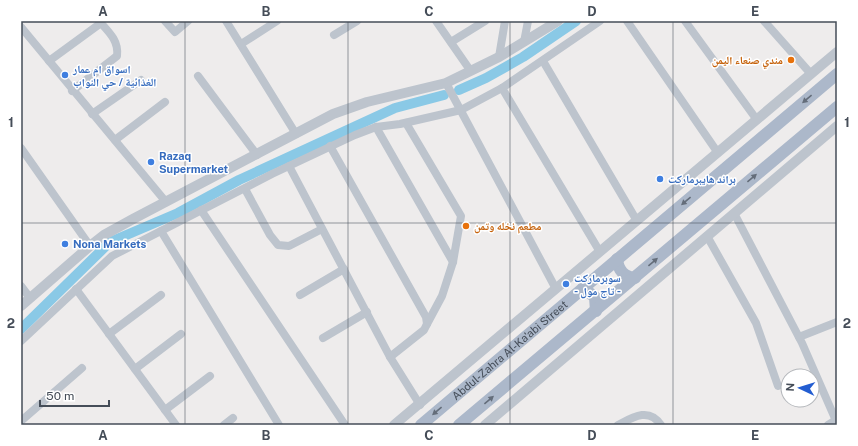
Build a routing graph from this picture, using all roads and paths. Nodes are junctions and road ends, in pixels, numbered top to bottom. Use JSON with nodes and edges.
{"nodes":[{"id":1,"x":165,"y":21,"type":"edge"},
{"id":2,"x":188,"y":21,"type":"edge"},
{"id":3,"x":226,"y":21,"type":"edge"},
{"id":4,"x":277,"y":21,"type":"edge"},
{"id":5,"x":357,"y":21,"type":"edge"},
{"id":6,"x":436,"y":21,"type":"edge"},
{"id":7,"x":485,"y":21,"type":"edge"},
{"id":8,"x":505,"y":21,"type":"edge"},
{"id":9,"x":528,"y":21,"type":"edge"},
{"id":10,"x":558,"y":21,"type":"edge"},
{"id":11,"x":600,"y":21,"type":"edge"},
{"id":12,"x":627,"y":21,"type":"edge"},
{"id":13,"x":686,"y":21,"type":"edge"},
{"id":14,"x":764,"y":21,"type":"edge"},
{"id":15,"x":100,"y":22,"type":"edge"},
{"id":16,"x":21,"y":28,"type":"edge"},
{"id":17,"x":334,"y":35,"type":"dead end"},
{"id":18,"x":452,"y":42,"type":"junction"},
{"id":19,"x":524,"y":42,"type":"junction"},
{"id":20,"x":241,"y":44,"type":"junction"},
{"id":21,"x":837,"y":52,"type":"edge"},
{"id":22,"x":499,"y":57,"type":"junction"},
{"id":23,"x":49,"y":61,"type":"junction"},
{"id":24,"x":543,"y":61,"type":"junction"},
{"id":25,"x":470,"y":70,"type":"junction"},
{"id":26,"x":810,"y":74,"type":"junction"},
{"id":27,"x":837,"y":74,"type":"edge"},
{"id":28,"x":198,"y":76,"type":"dead end"},
{"id":29,"x":141,"y":80,"type":"dead end"},
{"id":30,"x":446,"y":83,"type":"junction"},
{"id":31,"x":502,"y":88,"type":"junction"},
{"id":32,"x":72,"y":91,"type":"junction"},
{"id":33,"x":164,"y":102,"type":"dead end"},
{"id":34,"x":837,"y":107,"type":"edge"},
{"id":35,"x":461,"y":110,"type":"junction"},
{"id":36,"x":92,"y":114,"type":"junction"},
{"id":37,"x":757,"y":120,"type":"junction"},
{"id":38,"x":406,"y":123,"type":"junction"},
{"id":39,"x":837,"y":126,"type":"edge"},
{"id":40,"x":376,"y":127,"type":"junction"},
{"id":41,"x":296,"y":134,"type":"junction"},
{"id":42,"x":115,"y":140,"type":"junction"},
{"id":43,"x":330,"y":146,"type":"junction"},
{"id":44,"x":21,"y":148,"type":"edge"},
{"id":45,"x":718,"y":153,"type":"junction"},
{"id":46,"x":257,"y":155,"type":"junction"},
{"id":47,"x":289,"y":166,"type":"junction"},
{"id":48,"x":245,"y":189,"type":"junction"},
{"id":49,"x":166,"y":202,"type":"junction"},
{"id":50,"x":202,"y":210,"type":"junction"},
{"id":51,"x":734,"y":213,"type":"junction"},
{"id":52,"x":636,"y":222,"type":"junction"},
{"id":53,"x":322,"y":229,"type":"junction"},
{"id":54,"x":161,"y":231,"type":"junction"},
{"id":55,"x":707,"y":236,"type":"junction"},
{"id":56,"x":90,"y":246,"type":"junction"},
{"id":57,"x":600,"y":252,"type":"junction"},
{"id":58,"x":617,"y":259,"type":"junction"},
{"id":59,"x":453,"y":262,"type":"junction"},
{"id":60,"x":344,"y":269,"type":"junction"},
{"id":61,"x":635,"y":278,"type":"junction"},
{"id":62,"x":21,"y":286,"type":"edge"},
{"id":63,"x":583,"y":288,"type":"junction"},
{"id":64,"x":76,"y":289,"type":"junction"},
{"id":65,"x":556,"y":289,"type":"junction"},
{"id":66,"x":161,"y":294,"type":"dead end"},
{"id":67,"x":300,"y":295,"type":"dead end"},
{"id":68,"x":30,"y":298,"type":"junction"},
{"id":69,"x":21,"y":306,"type":"edge"},
{"id":70,"x":596,"y":311,"type":"junction"},
{"id":71,"x":367,"y":312,"type":"junction"},
{"id":72,"x":837,"y":322,"type":"edge"},
{"id":73,"x":427,"y":324,"type":"junction"},
{"id":74,"x":109,"y":334,"type":"junction"},
{"id":75,"x":181,"y":334,"type":"dead end"},
{"id":76,"x":799,"y":336,"type":"junction"},
{"id":77,"x":323,"y":338,"type":"dead end"},
{"id":78,"x":21,"y":341,"type":"edge"},
{"id":79,"x":390,"y":357,"type":"junction"},
{"id":80,"x":82,"y":368,"type":"dead end"},
{"id":81,"x":135,"y":369,"type":"junction"},
{"id":82,"x":210,"y":376,"type":"dead end"},
{"id":83,"x":778,"y":386,"type":"dead end"},
{"id":84,"x":420,"y":405,"type":"junction"},
{"id":85,"x":165,"y":410,"type":"junction"},
{"id":86,"x":233,"y":418,"type":"dead end"},
{"id":87,"x":21,"y":422,"type":"edge"},
{"id":88,"x":837,"y":422,"type":"edge"},
{"id":89,"x":176,"y":425,"type":"edge"},
{"id":90,"x":224,"y":425,"type":"edge"},
{"id":91,"x":280,"y":425,"type":"edge"},
{"id":92,"x":345,"y":425,"type":"edge"},
{"id":93,"x":394,"y":425,"type":"edge"},
{"id":94,"x":421,"y":425,"type":"edge"},
{"id":95,"x":459,"y":425,"type":"edge"},
{"id":96,"x":485,"y":425,"type":"edge"},
{"id":97,"x":618,"y":425,"type":"edge"},
{"id":98,"x":661,"y":425,"type":"edge"},
{"id":99,"x":828,"y":425,"type":"edge"}],
"edges":[{"from":1,"to":2,"type":"street"},
{"from":3,"to":20,"type":"street"},
{"from":4,"to":20,"type":"street"},
{"from":5,"to":17,"type":"street"},
{"from":6,"to":18,"type":"street"},
{"from":7,"to":18,"type":"street"},
{"from":8,"to":22,"type":"street"},
{"from":9,"to":19,"type":"street"},
{"from":10,"to":19,"type":"street"},
{"from":11,"to":24,"type":"street"},
{"from":12,"to":45,"type":"street"},
{"from":13,"to":37,"type":"street"},
{"from":14,"to":26,"type":"street"},
{"from":15,"to":23,"type":"street"},
{"from":15,"to":32,"type":"street"},
{"from":16,"to":23,"type":"street"},
{"from":18,"to":25,"type":"street"},
{"from":19,"to":22,"type":"street"},
{"from":20,"to":41,"type":"street"},
{"from":21,"to":26,"type":"street"},
{"from":22,"to":25,"type":"street"},
{"from":23,"to":32,"type":"street"},
{"from":24,"to":31,"type":"street"},
{"from":24,"to":52,"type":"street"},
{"from":25,"to":30,"type":"street"},
{"from":26,"to":37,"type":"street"},
{"from":27,"to":58,"type":"main road","name":"Abdul-Zahra Al-Ka'abi Street","one_way":true},
{"from":28,"to":46,"type":"street"},
{"from":29,"to":36,"type":"street"},
{"from":30,"to":35,"type":"street"},
{"from":30,"to":41,"type":"street"},
{"from":31,"to":35,"type":"street"},
{"from":31,"to":57,"type":"street"},
{"from":32,"to":36,"type":"street"},
{"from":33,"to":42,"type":"street"},
{"from":61,"to":34,"type":"main road","one_way":true},
{"from":35,"to":38,"type":"street"},
{"from":35,"to":65,"type":"street"},
{"from":36,"to":42,"type":"street"},
{"from":37,"to":45,"type":"street"},
{"from":38,"to":40,"type":"street"},
{"from":38,"to":59,"type":"street"},
{"from":39,"to":51,"type":"street"},
{"from":40,"to":43,"type":"street"},
{"from":40,"to":59,"type":"street"},
{"from":41,"to":46,"type":"street"},
{"from":42,"to":49,"type":"street"},
{"from":43,"to":47,"type":"street"},
{"from":43,"to":73,"type":"street"},
{"from":44,"to":56,"type":"street"},
{"from":45,"to":52,"type":"street"},
{"from":46,"to":49,"type":"street"},
{"from":47,"to":48,"type":"street"},
{"from":47,"to":53,"type":"street"},
{"from":48,"to":50,"type":"street"},
{"from":48,"to":53,"type":"street"},
{"from":49,"to":56,"type":"street"},
{"from":50,"to":54,"type":"street"},
{"from":50,"to":92,"type":"street"},
{"from":51,"to":55,"type":"street"},
{"from":51,"to":76,"type":"street"},
{"from":52,"to":57,"type":"street"},
{"from":53,"to":60,"type":"street"},
{"from":54,"to":64,"type":"street"},
{"from":54,"to":91,"type":"street"},
{"from":55,"to":83,"type":"street"},
{"from":55,"to":96,"type":"street"},
{"from":56,"to":68,"type":"street"},
{"from":57,"to":65,"type":"street"},
{"from":58,"to":61,"type":"main road"},
{"from":58,"to":63,"type":"main road","name":"Abdul-Zahra Al-Ka'abi Street"},
{"from":59,"to":73,"type":"street"},
{"from":60,"to":67,"type":"street"},
{"from":60,"to":71,"type":"street"},
{"from":61,"to":70,"type":"main road"},
{"from":62,"to":68,"type":"street"},
{"from":63,"to":70,"type":"main road"},
{"from":63,"to":94,"type":"main road","name":"Abdul-Zahra Al-Ka'abi Street","one_way":true},
{"from":64,"to":74,"type":"street"},
{"from":64,"to":78,"type":"street"},
{"from":65,"to":84,"type":"street"},
{"from":66,"to":74,"type":"street"},
{"from":68,"to":69,"type":"street"},
{"from":95,"to":70,"type":"main road","one_way":true},
{"from":71,"to":77,"type":"street"},
{"from":71,"to":79,"type":"street"},
{"from":72,"to":76,"type":"street"},
{"from":73,"to":79,"type":"street"},
{"from":74,"to":81,"type":"street"},
{"from":75,"to":81,"type":"street"},
{"from":76,"to":88,"type":"street"},
{"from":79,"to":84,"type":"street"},
{"from":80,"to":87,"type":"street"},
{"from":81,"to":85,"type":"street"},
{"from":82,"to":85,"type":"street"},
{"from":84,"to":93,"type":"street"},
{"from":85,"to":89,"type":"street"},
{"from":86,"to":90,"type":"street"},
{"from":88,"to":99,"type":"street"},
{"from":97,"to":98,"type":"street"}]}
